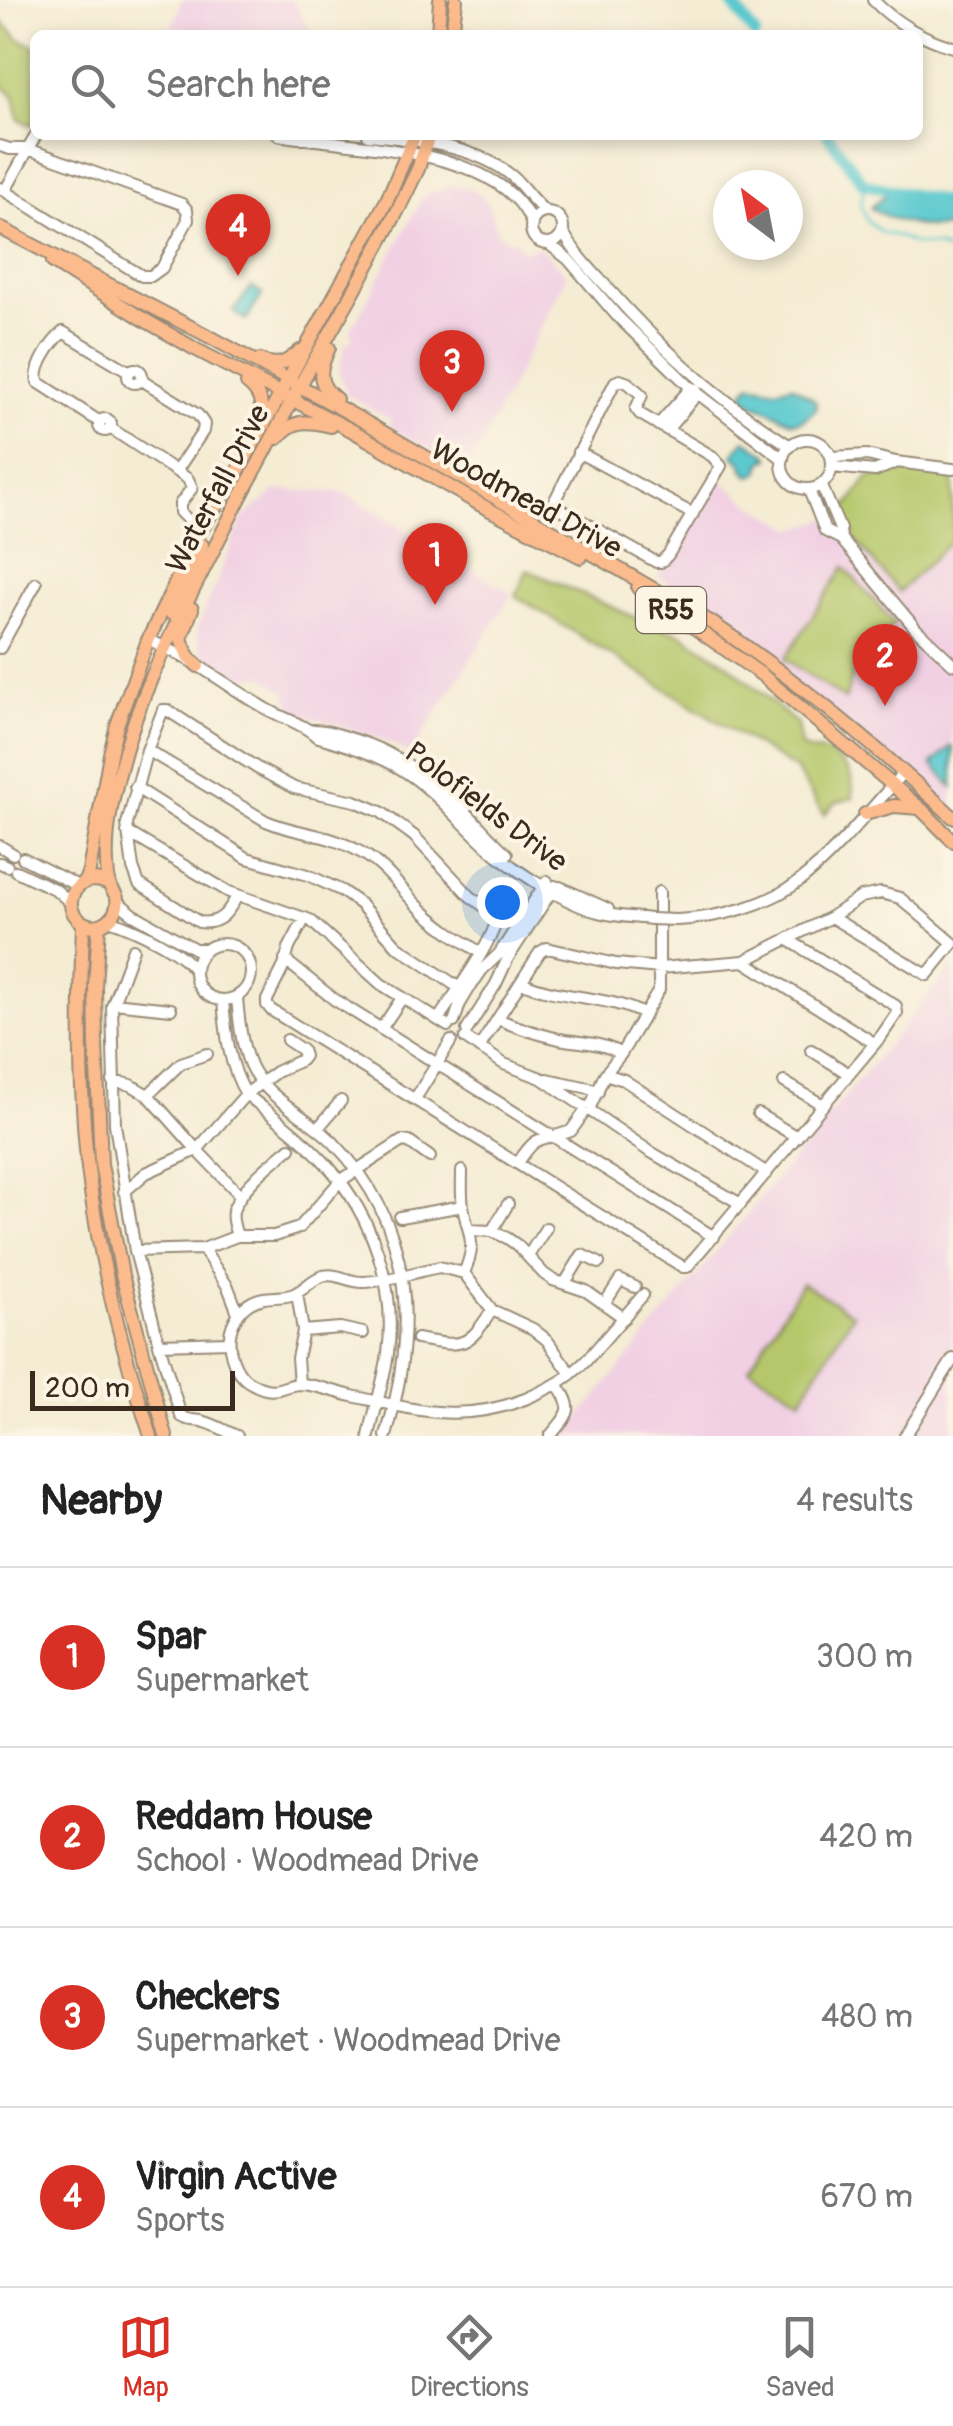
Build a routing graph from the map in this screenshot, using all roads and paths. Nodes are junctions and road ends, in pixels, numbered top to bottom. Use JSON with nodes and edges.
{"nodes":[{"id":1,"x":440,"y":0,"type":"edge"},
{"id":2,"x":456,"y":0,"type":"edge"},
{"id":3,"x":874,"y":0,"type":"edge"},
{"id":4,"x":438,"y":30,"type":"edge"},
{"id":5,"x":453,"y":30,"type":"edge"},
{"id":6,"x":914,"y":30,"type":"edge"},
{"id":7,"x":923,"y":36,"type":"edge"},
{"id":8,"x":953,"y":47,"type":"edge"},
{"id":9,"x":33,"y":140,"type":"edge"},
{"id":10,"x":314,"y":140,"type":"edge"},
{"id":11,"x":420,"y":140,"type":"edge"},
{"id":12,"x":427,"y":140,"type":"edge"},
{"id":13,"x":0,"y":146,"type":"edge"},
{"id":14,"x":28,"y":149,"type":"junction"},
{"id":15,"x":415,"y":154,"type":"junction"},
{"id":16,"x":2,"y":190,"type":"edge"},
{"id":17,"x":546,"y":212,"type":"junction"},
{"id":18,"x":532,"y":225,"type":"junction"},
{"id":19,"x":0,"y":228,"type":"edge"},
{"id":20,"x":563,"y":232,"type":"junction"},
{"id":21,"x":549,"y":244,"type":"junction"},
{"id":22,"x":40,"y":250,"type":"junction"},
{"id":23,"x":338,"y":322,"type":"junction"},
{"id":24,"x":315,"y":331,"type":"junction"},
{"id":25,"x":212,"y":338,"type":"junction"},
{"id":26,"x":195,"y":349,"type":"junction"},
{"id":27,"x":294,"y":384,"type":"junction"},
{"id":28,"x":698,"y":387,"type":"junction"},
{"id":29,"x":286,"y":398,"type":"junction"},
{"id":30,"x":356,"y":425,"type":"junction"},
{"id":31,"x":663,"y":428,"type":"junction"},
{"id":32,"x":790,"y":446,"type":"junction"},
{"id":33,"x":578,"y":452,"type":"junction"},
{"id":34,"x":264,"y":456,"type":"junction"},
{"id":35,"x":783,"y":459,"type":"junction"},
{"id":36,"x":832,"y":462,"type":"junction"},
{"id":37,"x":241,"y":466,"type":"junction"},
{"id":38,"x":953,"y":468,"type":"edge"},
{"id":39,"x":177,"y":470,"type":"junction"},
{"id":40,"x":821,"y":484,"type":"junction"},
{"id":41,"x":809,"y":490,"type":"junction"},
{"id":42,"x":693,"y":514,"type":"junction"},
{"id":43,"x":200,"y":532,"type":"junction"},
{"id":44,"x":841,"y":538,"type":"junction"},
{"id":45,"x":214,"y":546,"type":"junction"},
{"id":46,"x":36,"y":583,"type":"dead end"},
{"id":47,"x":157,"y":644,"type":"junction"},
{"id":48,"x":0,"y":648,"type":"edge"},
{"id":49,"x":953,"y":664,"type":"edge"},
{"id":50,"x":198,"y":666,"type":"junction"},
{"id":51,"x":147,"y":750,"type":"junction"},
{"id":52,"x":904,"y":772,"type":"junction"},
{"id":53,"x":892,"y":784,"type":"junction"},
{"id":54,"x":136,"y":787,"type":"junction"},
{"id":55,"x":921,"y":809,"type":"junction"},
{"id":56,"x":865,"y":814,"type":"junction"},
{"id":57,"x":953,"y":817,"type":"edge"},
{"id":58,"x":128,"y":832,"type":"junction"},
{"id":59,"x":953,"y":841,"type":"edge"},
{"id":60,"x":0,"y":846,"type":"edge"},
{"id":61,"x":38,"y":866,"type":"junction"},
{"id":62,"x":8,"y":867,"type":"edge"},
{"id":63,"x":31,"y":878,"type":"junction"},
{"id":64,"x":81,"y":884,"type":"junction"},
{"id":65,"x":110,"y":885,"type":"junction"},
{"id":66,"x":550,"y":886,"type":"junction"},
{"id":67,"x":659,"y":892,"type":"dead end"},
{"id":68,"x":238,"y":896,"type":"junction"},
{"id":69,"x":118,"y":902,"type":"junction"},
{"id":70,"x":71,"y":903,"type":"junction"},
{"id":71,"x":831,"y":917,"type":"junction"},
{"id":72,"x":305,"y":918,"type":"junction"},
{"id":73,"x":83,"y":922,"type":"junction"},
{"id":74,"x":104,"y":922,"type":"junction"},
{"id":75,"x":787,"y":939,"type":"junction"},
{"id":76,"x":953,"y":943,"type":"edge"},
{"id":77,"x":133,"y":949,"type":"dead end"},
{"id":78,"x":206,"y":949,"type":"junction"},
{"id":79,"x":481,"y":952,"type":"junction"},
{"id":80,"x":503,"y":956,"type":"junction"},
{"id":81,"x":285,"y":960,"type":"junction"},
{"id":82,"x":744,"y":961,"type":"junction"},
{"id":83,"x":660,"y":968,"type":"junction"},
{"id":84,"x":195,"y":971,"type":"junction"},
{"id":85,"x":479,"y":975,"type":"junction"},
{"id":86,"x":522,"y":982,"type":"junction"},
{"id":87,"x":496,"y":984,"type":"junction"},
{"id":88,"x":458,"y":987,"type":"junction"},
{"id":89,"x":237,"y":998,"type":"junction"},
{"id":90,"x":402,"y":998,"type":"junction"},
{"id":91,"x":223,"y":1001,"type":"junction"},
{"id":92,"x":113,"y":1002,"type":"junction"},
{"id":93,"x":170,"y":1009,"type":"dead end"},
{"id":94,"x":645,"y":1015,"type":"junction"},
{"id":95,"x":498,"y":1019,"type":"junction"},
{"id":96,"x":447,"y":1023,"type":"junction"},
{"id":97,"x":381,"y":1029,"type":"junction"},
{"id":98,"x":466,"y":1034,"type":"junction"},
{"id":99,"x":287,"y":1040,"type":"dead end"},
{"id":100,"x":451,"y":1041,"type":"junction"},
{"id":101,"x":874,"y":1044,"type":"junction"},
{"id":102,"x":479,"y":1048,"type":"junction"},
{"id":103,"x":811,"y":1050,"type":"dead end"},
{"id":104,"x":206,"y":1054,"type":"dead end"},
{"id":105,"x":621,"y":1054,"type":"junction"},
{"id":106,"x":438,"y":1064,"type":"junction"},
{"id":107,"x":604,"y":1074,"type":"junction"},
{"id":108,"x":849,"y":1074,"type":"junction"},
{"id":109,"x":541,"y":1078,"type":"junction"},
{"id":110,"x":113,"y":1081,"type":"junction"},
{"id":111,"x":784,"y":1082,"type":"dead end"},
{"id":112,"x":262,"y":1083,"type":"junction"},
{"id":113,"x":598,"y":1092,"type":"junction"},
{"id":114,"x":246,"y":1094,"type":"junction"},
{"id":115,"x":148,"y":1095,"type":"junction"},
{"id":116,"x":415,"y":1099,"type":"junction"},
{"id":117,"x":341,"y":1101,"type":"dead end"},
{"id":118,"x":823,"y":1105,"type":"junction"},
{"id":119,"x":587,"y":1109,"type":"junction"},
{"id":120,"x":758,"y":1114,"type":"dead end"},
{"id":121,"x":318,"y":1128,"type":"junction"},
{"id":122,"x":554,"y":1136,"type":"junction"},
{"id":123,"x":796,"y":1137,"type":"junction"},
{"id":124,"x":290,"y":1148,"type":"dead end"},
{"id":125,"x":196,"y":1150,"type":"junction"},
{"id":126,"x":430,"y":1157,"type":"dead end"},
{"id":127,"x":518,"y":1163,"type":"junction"},
{"id":128,"x":356,"y":1170,"type":"junction"},
{"id":129,"x":462,"y":1171,"type":"dead end"},
{"id":130,"x":767,"y":1173,"type":"junction"},
{"id":131,"x":340,"y":1181,"type":"junction"},
{"id":132,"x":124,"y":1192,"type":"junction"},
{"id":133,"x":242,"y":1196,"type":"junction"},
{"id":134,"x":508,"y":1204,"type":"dead end"},
{"id":135,"x":741,"y":1204,"type":"junction"},
{"id":136,"x":463,"y":1206,"type":"junction"},
{"id":137,"x":400,"y":1217,"type":"dead end"},
{"id":138,"x":546,"y":1228,"type":"dead end"},
{"id":139,"x":470,"y":1230,"type":"junction"},
{"id":140,"x":492,"y":1231,"type":"junction"},
{"id":141,"x":237,"y":1236,"type":"junction"},
{"id":142,"x":714,"y":1237,"type":"junction"},
{"id":143,"x":203,"y":1248,"type":"junction"},
{"id":144,"x":135,"y":1251,"type":"junction"},
{"id":145,"x":528,"y":1256,"type":"junction"},
{"id":146,"x":599,"y":1263,"type":"dead end"},
{"id":147,"x":464,"y":1273,"type":"junction"},
{"id":148,"x":403,"y":1276,"type":"junction"},
{"id":149,"x":384,"y":1279,"type":"junction"},
{"id":150,"x":565,"y":1283,"type":"junction"},
{"id":151,"x":297,"y":1293,"type":"junction"},
{"id":152,"x":605,"y":1303,"type":"junction"},
{"id":153,"x":492,"y":1310,"type":"junction"},
{"id":154,"x":238,"y":1313,"type":"junction"},
{"id":155,"x":624,"y":1318,"type":"junction"},
{"id":156,"x":303,"y":1330,"type":"junction"},
{"id":157,"x":363,"y":1333,"type":"dead end"},
{"id":158,"x":417,"y":1339,"type":"dead end"},
{"id":159,"x":229,"y":1342,"type":"junction"},
{"id":160,"x":159,"y":1344,"type":"junction"},
{"id":161,"x":953,"y":1359,"type":"edge"},
{"id":162,"x":571,"y":1374,"type":"junction"},
{"id":163,"x":299,"y":1384,"type":"junction"},
{"id":164,"x":558,"y":1384,"type":"junction"},
{"id":165,"x":377,"y":1401,"type":"junction"},
{"id":166,"x":395,"y":1405,"type":"junction"},
{"id":167,"x":151,"y":1436,"type":"edge"},
{"id":168,"x":166,"y":1436,"type":"edge"},
{"id":169,"x":237,"y":1436,"type":"edge"},
{"id":170,"x":369,"y":1436,"type":"edge"},
{"id":171,"x":386,"y":1436,"type":"edge"},
{"id":172,"x":550,"y":1436,"type":"edge"},
{"id":173,"x":905,"y":1436,"type":"edge"}],
"edges":[{"from":1,"to":4,"type":"main road"},
{"from":2,"to":5,"type":"main road"},
{"from":3,"to":6,"type":"street"},
{"from":7,"to":8,"type":"street"},
{"from":9,"to":14,"type":"street"},
{"from":10,"to":15,"type":"street"},
{"from":11,"to":15,"type":"main road","name":"Waterfall Drive"},
{"from":12,"to":17,"type":"street"},
{"from":13,"to":14,"type":"street"},
{"from":14,"to":16,"type":"street"},
{"from":14,"to":16,"type":"street"},
{"from":15,"to":18,"type":"street"},
{"from":15,"to":23,"type":"main road","name":"Waterfall Drive"},
{"from":15,"to":24,"type":"main road","name":"Waterfall Drive"},
{"from":17,"to":18,"type":"street"},
{"from":17,"to":20,"type":"street"},
{"from":18,"to":21,"type":"street"},
{"from":19,"to":22,"type":"main road","name":"Woodmead Drive","number":"R55"},
{"from":20,"to":21,"type":"street"},
{"from":20,"to":28,"type":"street"},
{"from":21,"to":28,"type":"street"},
{"from":22,"to":25,"type":"main road","name":"Woodmead Drive","number":"R55"},
{"from":22,"to":26,"type":"main road","name":"Woodmead Drive","number":"R55"},
{"from":23,"to":27,"type":"main road","name":"Waterfall Drive"},
{"from":23,"to":30,"type":"main road"},
{"from":24,"to":25,"type":"main road"},
{"from":24,"to":27,"type":"main road","name":"Waterfall Drive"},
{"from":25,"to":27,"type":"main road","name":"Woodmead Drive","number":"R55"},
{"from":26,"to":29,"type":"main road","name":"Woodmead Drive","number":"R55"},
{"from":26,"to":37,"type":"main road"},
{"from":27,"to":29,"type":"main road","name":"Waterfall Drive"},
{"from":27,"to":30,"type":"main road","name":"Woodmead Drive","number":"R55"},
{"from":28,"to":31,"type":"street"},
{"from":28,"to":32,"type":"street"},
{"from":28,"to":35,"type":"street"},
{"from":29,"to":30,"type":"main road","name":"Woodmead Drive","number":"R55"},
{"from":29,"to":34,"type":"main road","name":"Waterfall Drive"},
{"from":29,"to":37,"type":"main road","name":"Waterfall Drive"},
{"from":30,"to":34,"type":"main road"},
{"from":30,"to":52,"type":"main road","name":"Woodmead Drive","number":"R55"},
{"from":30,"to":53,"type":"main road","name":"Woodmead Drive","number":"R55"},
{"from":31,"to":33,"type":"street"},
{"from":31,"to":42,"type":"street"},
{"from":32,"to":35,"type":"street"},
{"from":32,"to":36,"type":"street"},
{"from":33,"to":42,"type":"street"},
{"from":33,"to":42,"type":"street"},
{"from":34,"to":45,"type":"main road","name":"Waterfall Drive"},
{"from":35,"to":41,"type":"street"},
{"from":36,"to":38,"type":"street"},
{"from":36,"to":40,"type":"street"},
{"from":37,"to":43,"type":"main road","name":"Waterfall Drive"},
{"from":39,"to":39,"type":"street"},
{"from":39,"to":43,"type":"street"},
{"from":40,"to":41,"type":"street"},
{"from":40,"to":44,"type":"street"},
{"from":41,"to":44,"type":"street"},
{"from":43,"to":47,"type":"main road","name":"Waterfall Drive"},
{"from":44,"to":49,"type":"street"},
{"from":45,"to":47,"type":"main road","name":"Waterfall Drive"},
{"from":45,"to":50,"type":"main road"},
{"from":46,"to":48,"type":"street"},
{"from":47,"to":50,"type":"street","name":"Polofields Drive"},
{"from":47,"to":64,"type":"main road","name":"Waterfall Drive"},
{"from":47,"to":65,"type":"main road","name":"Waterfall Drive"},
{"from":50,"to":66,"type":"street","name":"Polofields Drive"},
{"from":51,"to":54,"type":"street"},
{"from":51,"to":79,"type":"street"},
{"from":51,"to":79,"type":"street"},
{"from":52,"to":53,"type":"street","name":"Polofields Drive"},
{"from":52,"to":57,"type":"main road","name":"Woodmead Drive","number":"R55"},
{"from":53,"to":55,"type":"main road","name":"Woodmead Drive","number":"R55"},
{"from":53,"to":56,"type":"street","name":"Polofields Drive"},
{"from":54,"to":58,"type":"street"},
{"from":54,"to":88,"type":"street"},
{"from":55,"to":56,"type":"main road"},
{"from":55,"to":59,"type":"main road","name":"Woodmead Drive","number":"R55"},
{"from":56,"to":66,"type":"street","name":"Polofields Drive","bridge":true},
{"from":58,"to":68,"type":"street"},
{"from":58,"to":68,"type":"street"},
{"from":60,"to":61,"type":"street"},
{"from":61,"to":63,"type":"street"},
{"from":61,"to":64,"type":"street"},
{"from":62,"to":63,"type":"street"},
{"from":63,"to":70,"type":"street"},
{"from":64,"to":65,"type":"main road"},
{"from":64,"to":70,"type":"main road"},
{"from":65,"to":69,"type":"main road"},
{"from":66,"to":80,"type":"street"},
{"from":67,"to":83,"type":"street"},
{"from":68,"to":72,"type":"street"},
{"from":69,"to":74,"type":"main road"},
{"from":69,"to":78,"type":"street"},
{"from":70,"to":73,"type":"main road"},
{"from":71,"to":75,"type":"street"},
{"from":71,"to":76,"type":"street"},
{"from":71,"to":76,"type":"street"},
{"from":72,"to":81,"type":"street"},
{"from":72,"to":90,"type":"street"},
{"from":73,"to":74,"type":"main road"},
{"from":73,"to":167,"type":"main road"},
{"from":74,"to":84,"type":"street"},
{"from":74,"to":168,"type":"main road"},
{"from":75,"to":82,"type":"street"},
{"from":75,"to":101,"type":"street"},
{"from":77,"to":92,"type":"street"},
{"from":78,"to":84,"type":"street"},
{"from":78,"to":89,"type":"street"},
{"from":79,"to":88,"type":"street"},
{"from":80,"to":85,"type":"street"},
{"from":80,"to":87,"type":"street"},
{"from":81,"to":97,"type":"street"},
{"from":81,"to":116,"type":"street"},
{"from":82,"to":83,"type":"street"},
{"from":82,"to":101,"type":"street"},
{"from":83,"to":86,"type":"street"},
{"from":83,"to":94,"type":"street"},
{"from":84,"to":91,"type":"street"},
{"from":85,"to":87,"type":"street"},
{"from":85,"to":96,"type":"street"},
{"from":86,"to":94,"type":"street"},
{"from":86,"to":95,"type":"street"},
{"from":87,"to":98,"type":"street"},
{"from":88,"to":96,"type":"street"},
{"from":89,"to":91,"type":"street"},
{"from":89,"to":112,"type":"street"},
{"from":90,"to":96,"type":"street"},
{"from":90,"to":97,"type":"street"},
{"from":91,"to":114,"type":"street"},
{"from":92,"to":93,"type":"street"},
{"from":92,"to":110,"type":"street"},
{"from":94,"to":105,"type":"street"},
{"from":95,"to":102,"type":"street"},
{"from":95,"to":105,"type":"street"},
{"from":96,"to":98,"type":"street"},
{"from":96,"to":100,"type":"street"},
{"from":97,"to":106,"type":"street"},
{"from":98,"to":100,"type":"street"},
{"from":98,"to":102,"type":"street"},
{"from":99,"to":112,"type":"street"},
{"from":100,"to":106,"type":"street"},
{"from":101,"to":108,"type":"street"},
{"from":102,"to":109,"type":"street"},
{"from":103,"to":108,"type":"street"},
{"from":104,"to":115,"type":"street"},
{"from":105,"to":107,"type":"street"},
{"from":106,"to":116,"type":"street"},
{"from":106,"to":122,"type":"street"},
{"from":107,"to":113,"type":"street"},
{"from":107,"to":130,"type":"street"},
{"from":108,"to":118,"type":"street"},
{"from":109,"to":113,"type":"street"},
{"from":109,"to":119,"type":"street"},
{"from":110,"to":115,"type":"street"},
{"from":110,"to":132,"type":"street"},
{"from":111,"to":118,"type":"street"},
{"from":112,"to":114,"type":"street"},
{"from":112,"to":121,"type":"street"},
{"from":113,"to":119,"type":"street"},
{"from":114,"to":125,"type":"street"},
{"from":114,"to":131,"type":"street"},
{"from":115,"to":125,"type":"street"},
{"from":116,"to":127,"type":"street"},
{"from":117,"to":121,"type":"street"},
{"from":118,"to":123,"type":"street"},
{"from":119,"to":122,"type":"street"},
{"from":119,"to":135,"type":"street"},
{"from":120,"to":123,"type":"street"},
{"from":121,"to":128,"type":"street"},
{"from":122,"to":127,"type":"street"},
{"from":122,"to":142,"type":"street"},
{"from":123,"to":130,"type":"street"},
{"from":124,"to":133,"type":"street"},
{"from":125,"to":132,"type":"street"},
{"from":125,"to":133,"type":"street"},
{"from":126,"to":128,"type":"street"},
{"from":127,"to":142,"type":"street"},
{"from":128,"to":131,"type":"street"},
{"from":128,"to":148,"type":"street"},
{"from":129,"to":136,"type":"street"},
{"from":130,"to":135,"type":"street"},
{"from":131,"to":141,"type":"street"},
{"from":131,"to":149,"type":"street"},
{"from":132,"to":144,"type":"street"},
{"from":133,"to":141,"type":"street"},
{"from":134,"to":140,"type":"street"},
{"from":135,"to":142,"type":"street"},
{"from":136,"to":137,"type":"street"},
{"from":136,"to":139,"type":"street"},
{"from":138,"to":145,"type":"street"},
{"from":139,"to":140,"type":"street"},
{"from":139,"to":147,"type":"street"},
{"from":140,"to":145,"type":"street"},
{"from":141,"to":143,"type":"street"},
{"from":143,"to":144,"type":"street"},
{"from":143,"to":154,"type":"street"},
{"from":144,"to":160,"type":"street"},
{"from":145,"to":150,"type":"street"},
{"from":146,"to":150,"type":"street"},
{"from":147,"to":148,"type":"street"},
{"from":147,"to":153,"type":"street"},
{"from":148,"to":149,"type":"street"},
{"from":148,"to":166,"type":"street"},
{"from":149,"to":151,"type":"street"},
{"from":149,"to":165,"type":"street"},
{"from":150,"to":152,"type":"street"},
{"from":151,"to":154,"type":"street"},
{"from":151,"to":156,"type":"street"},
{"from":152,"to":155,"type":"street"},
{"from":152,"to":155,"type":"street"},
{"from":153,"to":158,"type":"street"},
{"from":153,"to":162,"type":"street"},
{"from":154,"to":159,"type":"street"},
{"from":155,"to":162,"type":"street"},
{"from":156,"to":157,"type":"street"},
{"from":156,"to":163,"type":"street"},
{"from":159,"to":160,"type":"street"},
{"from":159,"to":163,"type":"street"},
{"from":160,"to":169,"type":"street"},
{"from":161,"to":173,"type":"street"},
{"from":162,"to":164,"type":"street"},
{"from":163,"to":165,"type":"street"},
{"from":164,"to":166,"type":"street"},
{"from":164,"to":172,"type":"street"},
{"from":165,"to":166,"type":"street"},
{"from":165,"to":170,"type":"street"},
{"from":166,"to":171,"type":"street"}]}
